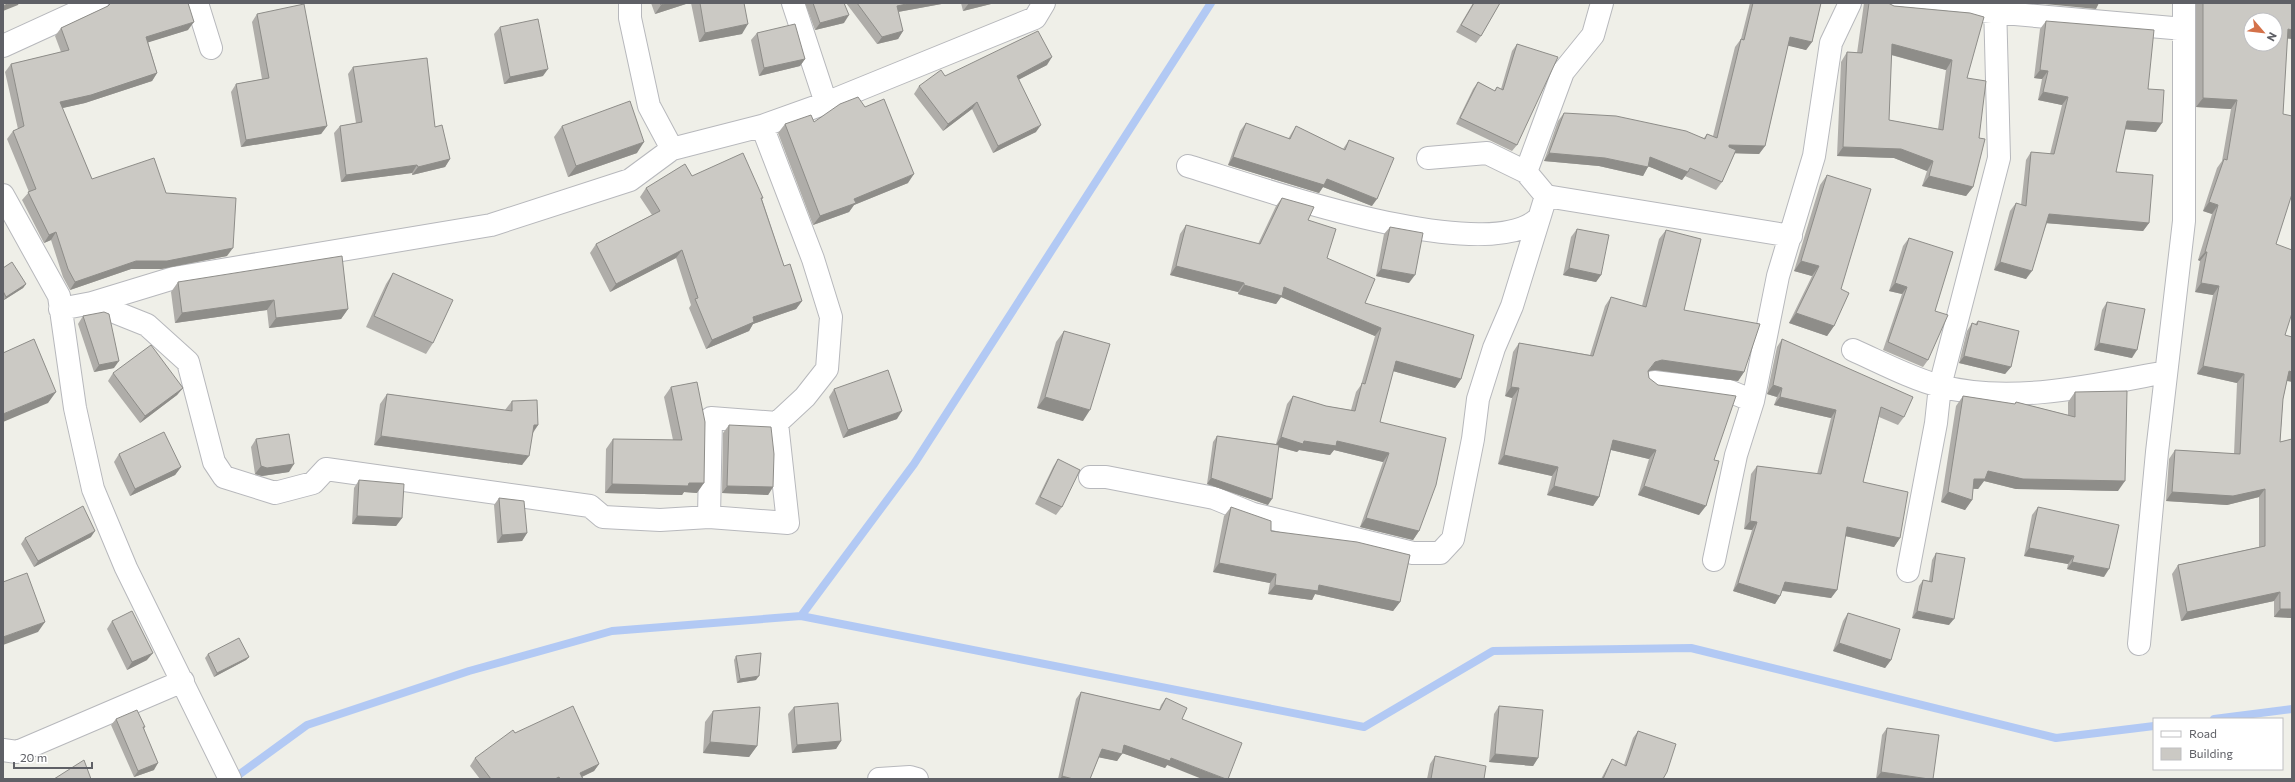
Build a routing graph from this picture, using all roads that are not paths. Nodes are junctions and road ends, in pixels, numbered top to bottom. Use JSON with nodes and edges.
{"nodes":[{"id":1,"x":97,"y":3,"type":"edge"},
{"id":2,"x":196,"y":3,"type":"edge"},
{"id":3,"x":630,"y":3,"type":"edge"},
{"id":4,"x":794,"y":3,"type":"edge"},
{"id":5,"x":1044,"y":3,"type":"edge"},
{"id":6,"x":1602,"y":3,"type":"edge"},
{"id":7,"x":1850,"y":3,"type":"edge"},
{"id":8,"x":1889,"y":3,"type":"edge"},
{"id":9,"x":2184,"y":3,"type":"edge"},
{"id":10,"x":1995,"y":8,"type":"edge"},
{"id":11,"x":2184,"y":29,"type":"junction"},
{"id":12,"x":3,"y":46,"type":"edge"},
{"id":13,"x":211,"y":48,"type":"dead end"},
{"id":14,"x":826,"y":103,"type":"junction"},
{"id":15,"x":762,"y":126,"type":"junction"},
{"id":16,"x":672,"y":149,"type":"junction"},
{"id":17,"x":1428,"y":158,"type":"dead end"},
{"id":18,"x":1188,"y":166,"type":"dead end"},
{"id":19,"x":1526,"y":172,"type":"junction"},
{"id":20,"x":3,"y":195,"type":"edge"},
{"id":21,"x":1546,"y":196,"type":"junction"},
{"id":22,"x":1539,"y":218,"type":"junction"},
{"id":23,"x":1791,"y":236,"type":"junction"},
{"id":24,"x":92,"y":303,"type":"junction"},
{"id":25,"x":60,"y":309,"type":"junction"},
{"id":26,"x":1853,"y":350,"type":"dead end"},
{"id":27,"x":2166,"y":372,"type":"junction"},
{"id":28,"x":1654,"y":382,"type":"edge"},
{"id":29,"x":1940,"y":386,"type":"junction"},
{"id":30,"x":1754,"y":401,"type":"junction"},
{"id":31,"x":777,"y":424,"type":"junction"},
{"id":32,"x":1090,"y":477,"type":"dead end"},
{"id":33,"x":708,"y":517,"type":"junction"},
{"id":34,"x":1714,"y":560,"type":"dead end"},
{"id":35,"x":1908,"y":571,"type":"dead end"},
{"id":36,"x":2139,"y":644,"type":"dead end"},
{"id":37,"x":183,"y":681,"type":"junction"},
{"id":38,"x":3,"y":750,"type":"edge"},
{"id":39,"x":228,"y":775,"type":"edge"},
{"id":40,"x":879,"y":779,"type":"edge"},
{"id":41,"x":917,"y":779,"type":"edge"}],
"edges":[{"from":1,"to":12,"type":"street"},
{"from":2,"to":13,"type":"street"},
{"from":3,"to":16,"type":"street"},
{"from":4,"to":14,"type":"street"},
{"from":5,"to":14,"type":"street"},
{"from":6,"to":19,"type":"street"},
{"from":7,"to":23,"type":"street"},
{"from":8,"to":10,"type":"street"},
{"from":9,"to":11,"type":"street"},
{"from":10,"to":11,"type":"street"},
{"from":10,"to":29,"type":"street"},
{"from":11,"to":27,"type":"street"},
{"from":14,"to":15,"type":"street"},
{"from":15,"to":16,"type":"street"},
{"from":15,"to":31,"type":"street"},
{"from":16,"to":24,"type":"street"},
{"from":17,"to":19,"type":"street"},
{"from":18,"to":22,"type":"street"},
{"from":19,"to":21,"type":"street"},
{"from":20,"to":25,"type":"street"},
{"from":21,"to":22,"type":"street"},
{"from":21,"to":23,"type":"street"},
{"from":22,"to":32,"type":"street"},
{"from":23,"to":30,"type":"street"},
{"from":24,"to":25,"type":"street"},
{"from":24,"to":33,"type":"street"},
{"from":25,"to":37,"type":"street"},
{"from":26,"to":29,"type":"street"},
{"from":27,"to":29,"type":"street"},
{"from":27,"to":36,"type":"street"},
{"from":28,"to":30,"type":"street"},
{"from":29,"to":35,"type":"street"},
{"from":30,"to":34,"type":"street"},
{"from":31,"to":33,"type":"street"},
{"from":31,"to":33,"type":"street"},
{"from":37,"to":38,"type":"street"},
{"from":37,"to":39,"type":"street"},
{"from":40,"to":41,"type":"street"}]}
